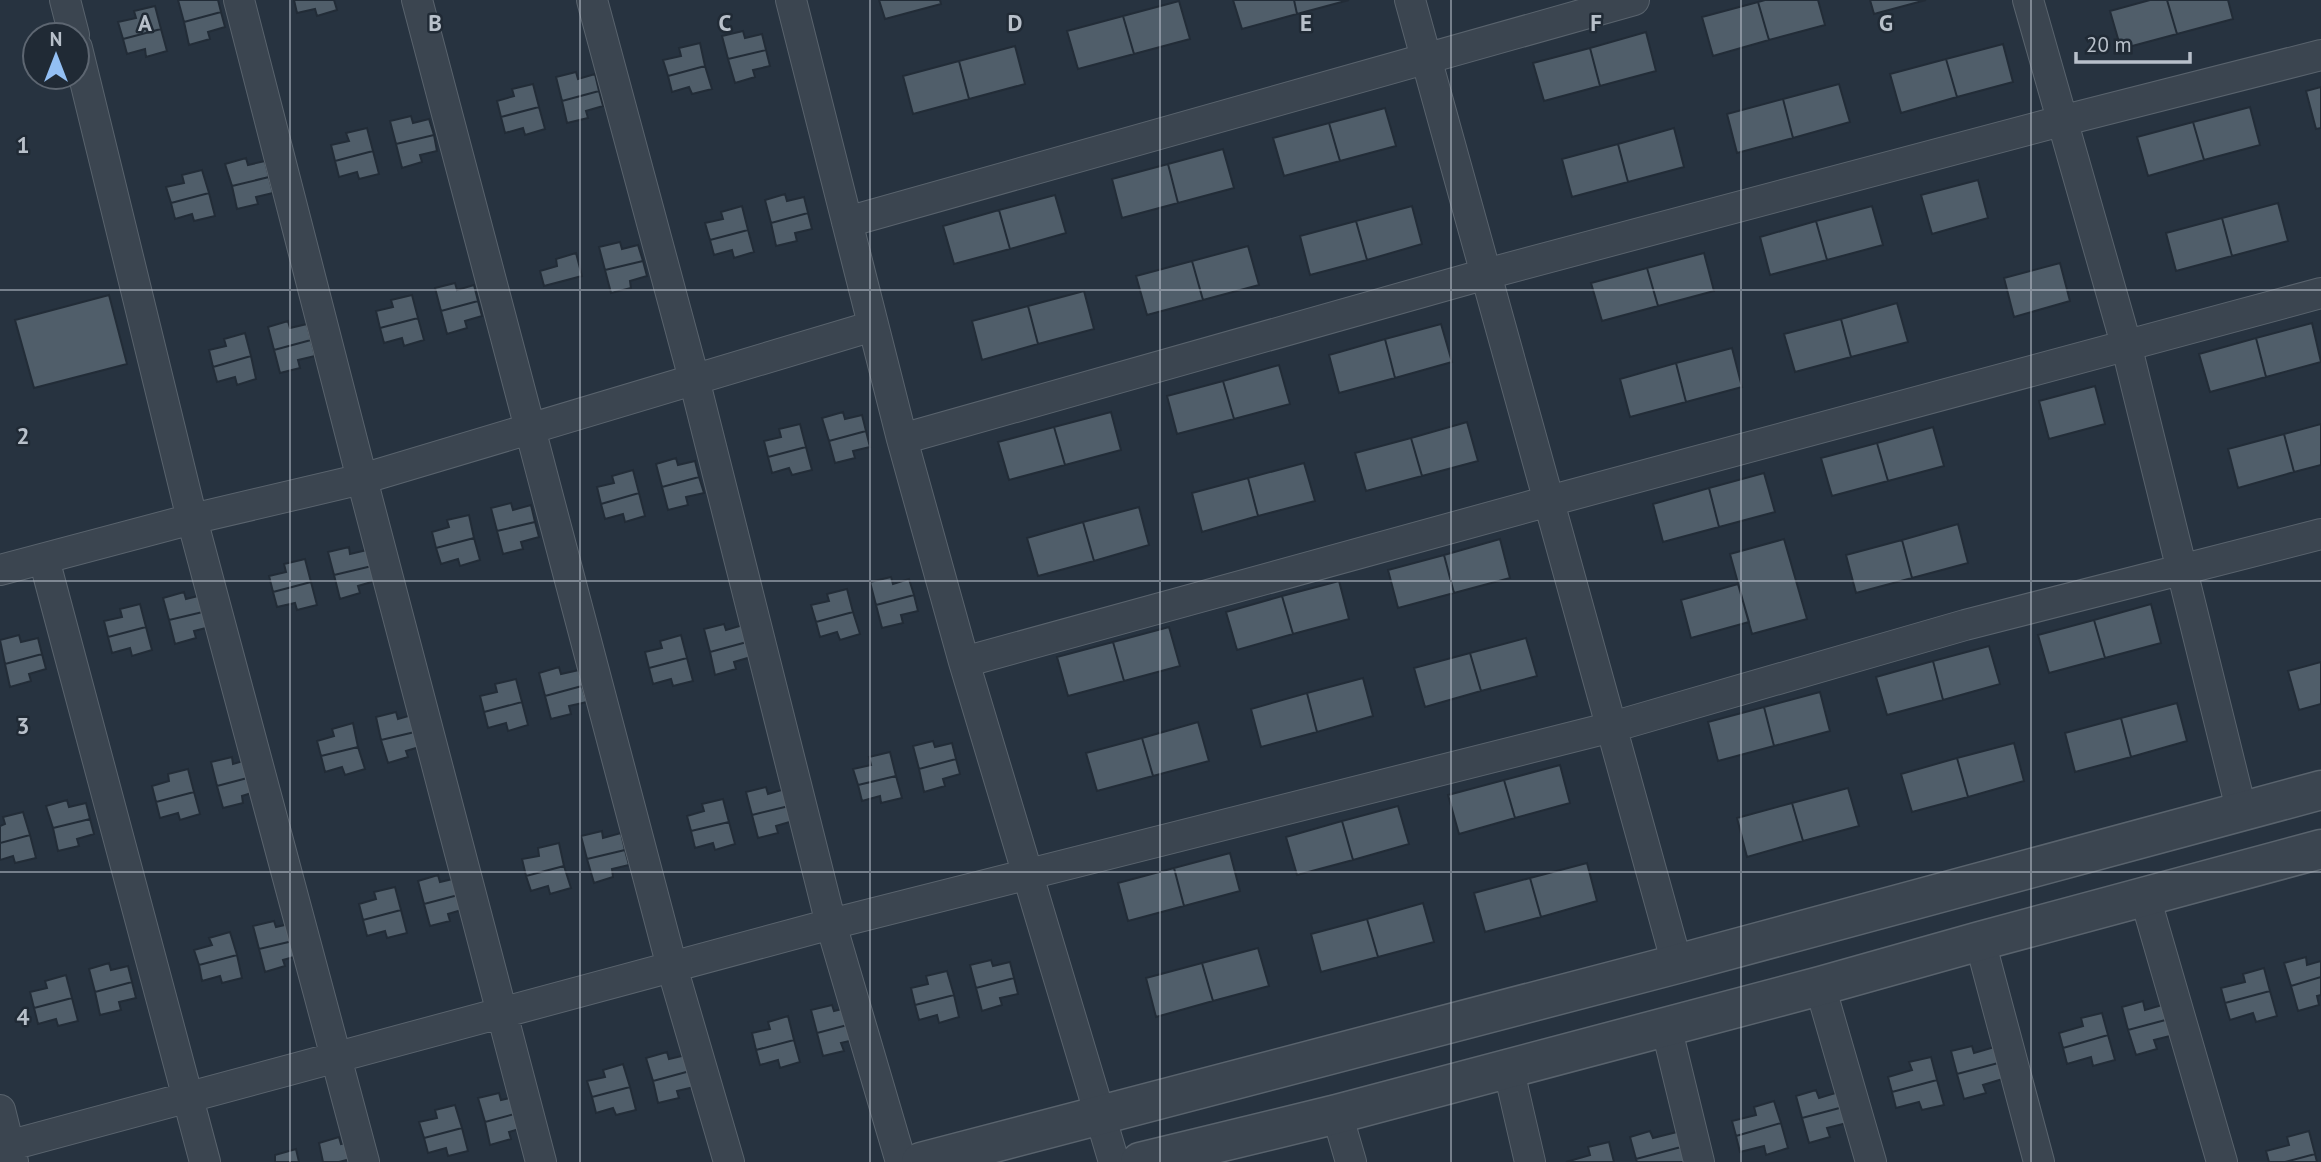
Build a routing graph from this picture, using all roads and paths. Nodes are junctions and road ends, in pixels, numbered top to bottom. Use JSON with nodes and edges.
{"nodes":[{"id":1,"x":65,"y":0,"type":"edge"},
{"id":2,"x":239,"y":0,"type":"edge"},
{"id":3,"x":417,"y":0,"type":"edge"},
{"id":4,"x":592,"y":0,"type":"edge"},
{"id":5,"x":792,"y":0,"type":"edge"},
{"id":6,"x":1410,"y":0,"type":"edge"},
{"id":7,"x":1634,"y":0,"type":"edge"},
{"id":8,"x":2028,"y":0,"type":"edge"},
{"id":9,"x":70,"y":21,"type":"edge"},
{"id":10,"x":2321,"y":55,"type":"edge"},
{"id":11,"x":1426,"y":57,"type":"junction"},
{"id":12,"x":87,"y":91,"type":"edge"},
{"id":13,"x":2061,"y":121,"type":"junction"},
{"id":14,"x":847,"y":222,"type":"junction"},
{"id":15,"x":1486,"y":274,"type":"junction"},
{"id":16,"x":2321,"y":293,"type":"edge"},
{"id":17,"x":873,"y":326,"type":"junction"},
{"id":18,"x":2126,"y":344,"type":"junction"},
{"id":19,"x":694,"y":379,"type":"junction"},
{"id":20,"x":531,"y":428,"type":"junction"},
{"id":21,"x":902,"y":439,"type":"junction"},
{"id":22,"x":362,"y":479,"type":"junction"},
{"id":23,"x":1549,"y":501,"type":"junction"},
{"id":24,"x":192,"y":519,"type":"junction"},
{"id":25,"x":2321,"y":534,"type":"edge"},
{"id":26,"x":44,"y":559,"type":"junction"},
{"id":27,"x":2182,"y":569,"type":"junction"},
{"id":28,"x":0,"y":570,"type":"edge"},
{"id":29,"x":964,"y":662,"type":"junction"},
{"id":30,"x":1612,"y":727,"type":"junction"},
{"id":31,"x":2321,"y":790,"type":"edge"},
{"id":32,"x":2242,"y":813,"type":"junction"},
{"id":33,"x":2320,"y":853,"type":"edge"},
{"id":34,"x":1030,"y":876,"type":"junction"},
{"id":35,"x":2145,"y":897,"type":"junction"},
{"id":36,"x":831,"y":924,"type":"junction"},
{"id":37,"x":1980,"y":941,"type":"junction"},
{"id":38,"x":1677,"y":964,"type":"junction"},
{"id":39,"x":672,"y":967,"type":"junction"},
{"id":40,"x":1821,"y":986,"type":"junction"},
{"id":41,"x":502,"y":1012,"type":"junction"},
{"id":42,"x":1666,"y":1027,"type":"junction"},
{"id":43,"x":336,"y":1057,"type":"junction"},
{"id":44,"x":1508,"y":1067,"type":"junction"},
{"id":45,"x":188,"y":1098,"type":"junction"},
{"id":46,"x":0,"y":1110,"type":"edge"},
{"id":47,"x":1337,"y":1114,"type":"junction"},
{"id":48,"x":1100,"y":1116,"type":"junction"},
{"id":49,"x":7,"y":1152,"type":"edge"},
{"id":50,"x":205,"y":1162,"type":"edge"},
{"id":51,"x":364,"y":1162,"type":"edge"},
{"id":52,"x":541,"y":1162,"type":"edge"},
{"id":53,"x":729,"y":1162,"type":"edge"},
{"id":54,"x":901,"y":1162,"type":"edge"},
{"id":55,"x":920,"y":1162,"type":"edge"},
{"id":56,"x":1114,"y":1162,"type":"edge"},
{"id":57,"x":1140,"y":1162,"type":"edge"},
{"id":58,"x":1351,"y":1162,"type":"edge"},
{"id":59,"x":1530,"y":1162,"type":"edge"},
{"id":60,"x":1699,"y":1162,"type":"edge"},
{"id":61,"x":1871,"y":1162,"type":"edge"},
{"id":62,"x":2039,"y":1162,"type":"edge"},
{"id":63,"x":2222,"y":1162,"type":"edge"}],
"edges":[{"from":1,"to":9,"type":"street"},
{"from":2,"to":22,"type":"street"},
{"from":3,"to":20,"type":"street"},
{"from":4,"to":19,"type":"street"},
{"from":5,"to":14,"type":"street"},
{"from":6,"to":11,"type":"street"},
{"from":7,"to":11,"type":"street"},
{"from":8,"to":13,"type":"street"},
{"from":10,"to":13,"type":"street"},
{"from":11,"to":14,"type":"street"},
{"from":11,"to":15,"type":"street"},
{"from":12,"to":24,"type":"street"},
{"from":13,"to":15,"type":"street"},
{"from":13,"to":18,"type":"street"},
{"from":14,"to":17,"type":"street"},
{"from":15,"to":21,"type":"street"},
{"from":15,"to":23,"type":"street"},
{"from":16,"to":18,"type":"street"},
{"from":17,"to":19,"type":"street"},
{"from":17,"to":21,"type":"street"},
{"from":18,"to":23,"type":"street"},
{"from":18,"to":27,"type":"street"},
{"from":19,"to":20,"type":"street"},
{"from":19,"to":36,"type":"street"},
{"from":20,"to":22,"type":"street"},
{"from":20,"to":39,"type":"street"},
{"from":21,"to":29,"type":"street"},
{"from":22,"to":24,"type":"street"},
{"from":22,"to":41,"type":"street"},
{"from":23,"to":29,"type":"street"},
{"from":23,"to":30,"type":"street"},
{"from":24,"to":26,"type":"street"},
{"from":24,"to":43,"type":"street"},
{"from":25,"to":27,"type":"street"},
{"from":26,"to":28,"type":"street"},
{"from":26,"to":45,"type":"street"},
{"from":27,"to":30,"type":"street"},
{"from":27,"to":32,"type":"street"},
{"from":29,"to":34,"type":"street"},
{"from":30,"to":34,"type":"street"},
{"from":30,"to":38,"type":"street"},
{"from":31,"to":32,"type":"street"},
{"from":32,"to":38,"type":"street"},
{"from":33,"to":35,"type":"street"},
{"from":34,"to":36,"type":"street"},
{"from":34,"to":48,"type":"street"},
{"from":35,"to":37,"type":"street"},
{"from":35,"to":63,"type":"street"},
{"from":36,"to":39,"type":"street"},
{"from":36,"to":54,"type":"street"},
{"from":37,"to":40,"type":"street"},
{"from":37,"to":62,"type":"street"},
{"from":38,"to":48,"type":"street"},
{"from":39,"to":41,"type":"street"},
{"from":39,"to":53,"type":"street"},
{"from":40,"to":42,"type":"street"},
{"from":40,"to":61,"type":"street"},
{"from":41,"to":43,"type":"street"},
{"from":41,"to":52,"type":"street"},
{"from":42,"to":44,"type":"street"},
{"from":42,"to":60,"type":"street"},
{"from":43,"to":45,"type":"street"},
{"from":43,"to":51,"type":"street"},
{"from":44,"to":47,"type":"street"},
{"from":44,"to":59,"type":"street"},
{"from":45,"to":49,"type":"street"},
{"from":45,"to":50,"type":"street"},
{"from":46,"to":49,"type":"street"},
{"from":47,"to":57,"type":"street"},
{"from":47,"to":58,"type":"street"},
{"from":48,"to":55,"type":"street"},
{"from":48,"to":56,"type":"street"}]}
